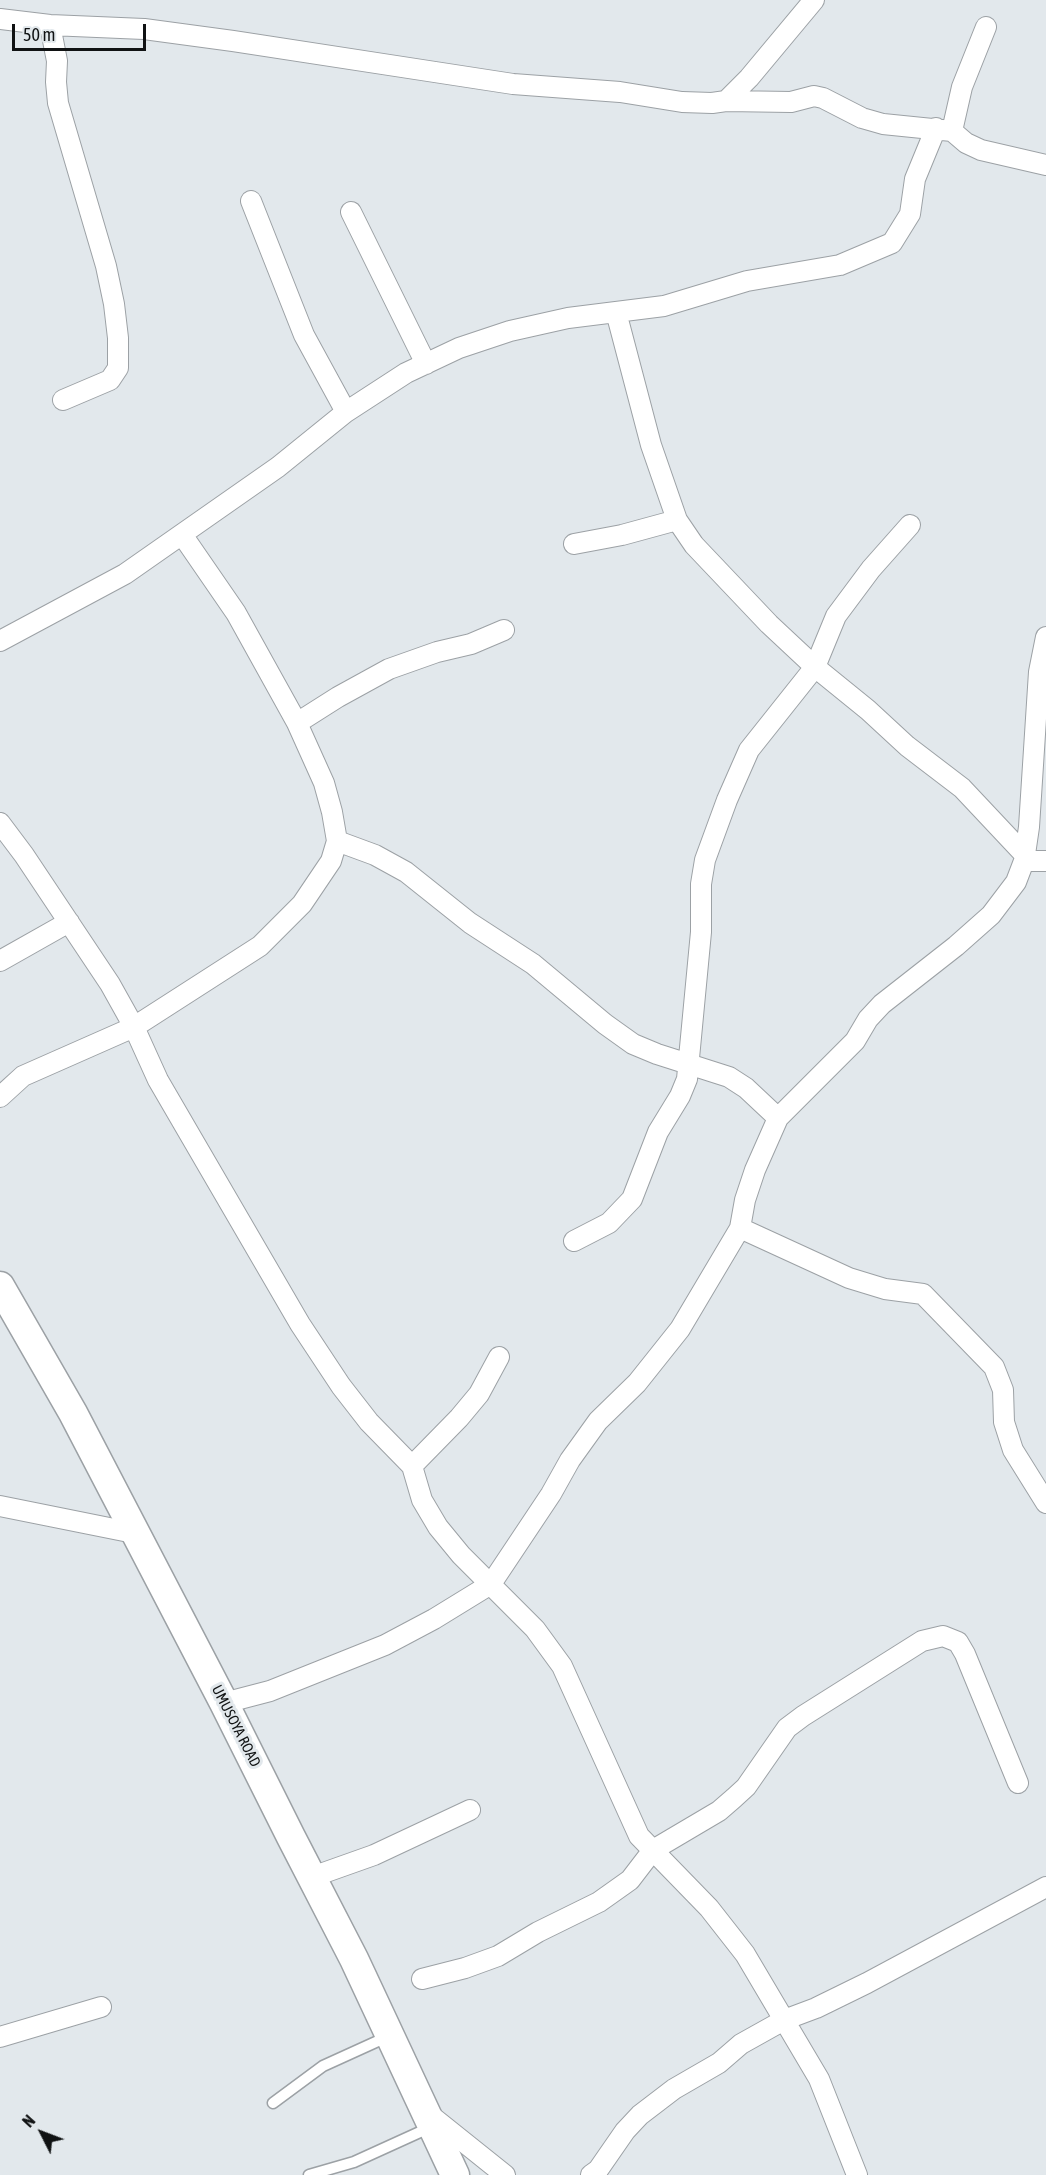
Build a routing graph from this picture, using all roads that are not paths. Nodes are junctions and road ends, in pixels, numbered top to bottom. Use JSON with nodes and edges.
{"nodes":[{"id":1,"x":814,"y":0,"type":"edge"},
{"id":2,"x":0,"y":19,"type":"edge"},
{"id":3,"x":50,"y":25,"type":"junction"},
{"id":4,"x":986,"y":27,"type":"dead end"},
{"id":5,"x":749,"y":78,"type":"junction"},
{"id":6,"x":726,"y":100,"type":"junction"},
{"id":7,"x":767,"y":102,"type":"junction"},
{"id":8,"x":944,"y":129,"type":"junction"},
{"id":9,"x":1046,"y":165,"type":"edge"},
{"id":10,"x":251,"y":201,"type":"dead end"},
{"id":11,"x":351,"y":212,"type":"dead end"},
{"id":12,"x":616,"y":312,"type":"junction"},
{"id":13,"x":426,"y":364,"type":"junction"},
{"id":14,"x":63,"y":400,"type":"dead end"},
{"id":15,"x":346,"y":412,"type":"junction"},
{"id":16,"x":677,"y":520,"type":"junction"},
{"id":17,"x":910,"y":525,"type":"dead end"},
{"id":18,"x":183,"y":536,"type":"junction"},
{"id":19,"x":574,"y":544,"type":"dead end"},
{"id":20,"x":504,"y":630,"type":"dead end"},
{"id":21,"x":1046,"y":638,"type":"edge"},
{"id":22,"x":0,"y":641,"type":"edge"},
{"id":23,"x":815,"y":668,"type":"junction"},
{"id":24,"x":297,"y":723,"type":"junction"},
{"id":25,"x":0,"y":823,"type":"edge"},
{"id":26,"x":337,"y":841,"type":"junction"},
{"id":27,"x":1024,"y":858,"type":"junction"},
{"id":28,"x":1046,"y":861,"type":"edge"},
{"id":29,"x":69,"y":922,"type":"junction"},
{"id":30,"x":0,"y":961,"type":"edge"},
{"id":31,"x":134,"y":1026,"type":"junction"},
{"id":32,"x":689,"y":1065,"type":"junction"},
{"id":33,"x":0,"y":1097,"type":"edge"},
{"id":34,"x":778,"y":1118,"type":"junction"},
{"id":35,"x":740,"y":1228,"type":"junction"},
{"id":36,"x":574,"y":1241,"type":"dead end"},
{"id":37,"x":0,"y":1286,"type":"edge"},
{"id":38,"x":499,"y":1357,"type":"dead end"},
{"id":39,"x":412,"y":1466,"type":"junction"},
{"id":40,"x":1046,"y":1503,"type":"edge"},
{"id":41,"x":0,"y":1506,"type":"edge"},
{"id":42,"x":134,"y":1533,"type":"junction"},
{"id":43,"x":490,"y":1584,"type":"junction"},
{"id":44,"x":224,"y":1703,"type":"junction"},
{"id":45,"x":1018,"y":1783,"type":"dead end"},
{"id":46,"x":470,"y":1810,"type":"dead end"},
{"id":47,"x":653,"y":1850,"type":"junction"},
{"id":48,"x":312,"y":1877,"type":"junction"},
{"id":49,"x":1046,"y":1887,"type":"edge"},
{"id":50,"x":422,"y":1979,"type":"dead end"},
{"id":51,"x":101,"y":2007,"type":"dead end"},
{"id":52,"x":784,"y":2020,"type":"junction"},
{"id":53,"x":391,"y":2035,"type":"junction"},
{"id":54,"x":0,"y":2037,"type":"edge"},
{"id":55,"x":273,"y":2103,"type":"dead end"},
{"id":56,"x":430,"y":2119,"type":"junction"},
{"id":57,"x":309,"y":2175,"type":"edge"},
{"id":58,"x":455,"y":2175,"type":"edge"},
{"id":59,"x":505,"y":2175,"type":"edge"},
{"id":60,"x":591,"y":2175,"type":"edge"},
{"id":61,"x":857,"y":2175,"type":"edge"}],
"edges":[{"from":1,"to":5,"type":"street"},
{"from":2,"to":3,"type":"street"},
{"from":3,"to":6,"type":"street"},
{"from":3,"to":14,"type":"street"},
{"from":4,"to":8,"type":"street"},
{"from":5,"to":6,"type":"street"},
{"from":5,"to":7,"type":"street"},
{"from":6,"to":7,"type":"street"},
{"from":7,"to":8,"type":"street"},
{"from":8,"to":9,"type":"street"},
{"from":8,"to":12,"type":"street"},
{"from":10,"to":15,"type":"street"},
{"from":11,"to":13,"type":"street"},
{"from":12,"to":13,"type":"street"},
{"from":12,"to":16,"type":"street"},
{"from":13,"to":15,"type":"street"},
{"from":15,"to":18,"type":"street"},
{"from":16,"to":19,"type":"street"},
{"from":16,"to":23,"type":"street"},
{"from":17,"to":23,"type":"street"},
{"from":18,"to":22,"type":"street"},
{"from":18,"to":24,"type":"street"},
{"from":20,"to":24,"type":"street"},
{"from":21,"to":27,"type":"street"},
{"from":23,"to":27,"type":"street"},
{"from":23,"to":32,"type":"street"},
{"from":24,"to":26,"type":"street"},
{"from":25,"to":29,"type":"street"},
{"from":26,"to":31,"type":"street"},
{"from":26,"to":32,"type":"street"},
{"from":27,"to":28,"type":"street"},
{"from":27,"to":34,"type":"street"},
{"from":29,"to":30,"type":"street"},
{"from":29,"to":31,"type":"street"},
{"from":31,"to":33,"type":"street"},
{"from":31,"to":39,"type":"street"},
{"from":32,"to":34,"type":"street"},
{"from":32,"to":36,"type":"street"},
{"from":34,"to":35,"type":"street"},
{"from":35,"to":40,"type":"street"},
{"from":35,"to":43,"type":"street"},
{"from":37,"to":42,"type":"main road","name":"UMUSOYA ROAD"},
{"from":38,"to":39,"type":"street"},
{"from":39,"to":43,"type":"street"},
{"from":41,"to":42,"type":"street"},
{"from":42,"to":44,"type":"main road","name":"UMUSOYA ROAD"},
{"from":43,"to":44,"type":"street"},
{"from":43,"to":47,"type":"street"},
{"from":44,"to":48,"type":"main road","name":"UMUSOYA ROAD"},
{"from":45,"to":47,"type":"street"},
{"from":46,"to":48,"type":"street"},
{"from":47,"to":50,"type":"street"},
{"from":47,"to":52,"type":"street"},
{"from":48,"to":53,"type":"main road","name":"UMUSOYA ROAD"},
{"from":49,"to":52,"type":"street"},
{"from":51,"to":54,"type":"street"},
{"from":52,"to":60,"type":"street"},
{"from":52,"to":61,"type":"street"},
{"from":53,"to":55,"type":"lane"},
{"from":53,"to":56,"type":"main road","name":"UMUSOYA ROAD"},
{"from":56,"to":57,"type":"lane"},
{"from":56,"to":58,"type":"main road","name":"UMUSOYA ROAD"},
{"from":56,"to":59,"type":"street"}]}
